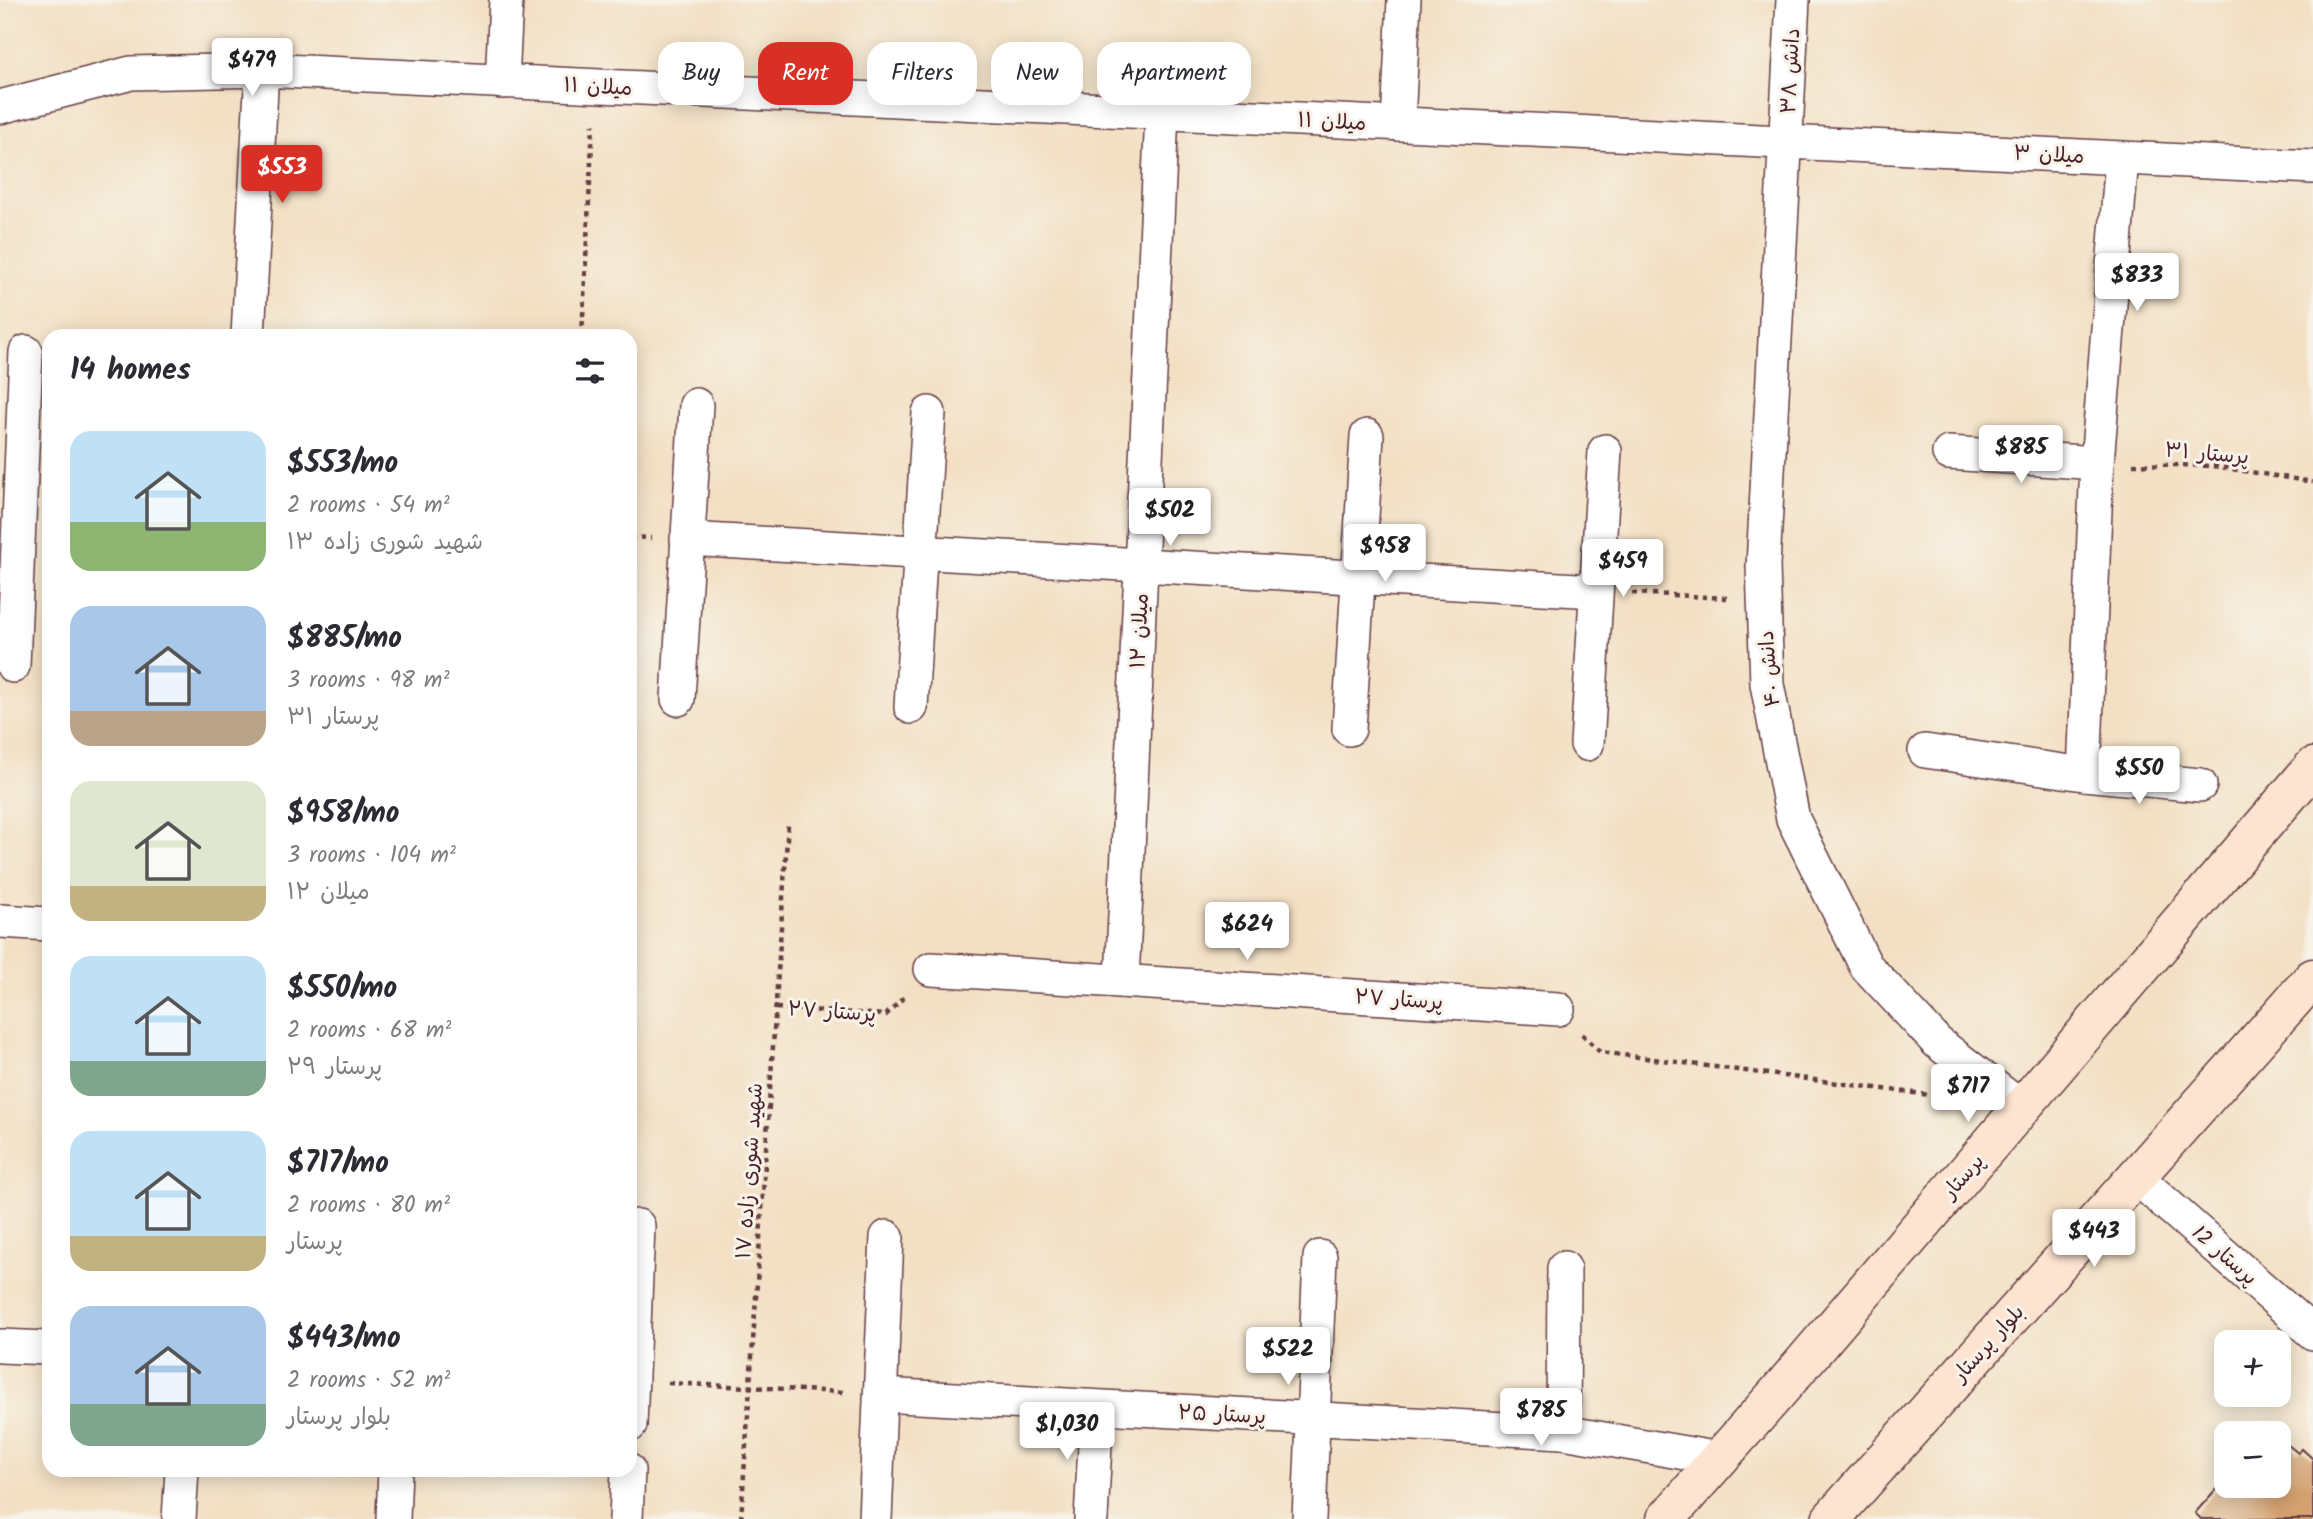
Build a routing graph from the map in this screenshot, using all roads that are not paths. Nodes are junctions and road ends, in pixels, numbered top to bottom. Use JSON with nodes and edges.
{"nodes":[{"id":1,"x":506,"y":0,"type":"edge"},
{"id":2,"x":1404,"y":0,"type":"edge"},
{"id":3,"x":1793,"y":0,"type":"edge"},
{"id":4,"x":262,"y":70,"type":"junction"},
{"id":5,"x":502,"y":82,"type":"junction"},
{"id":6,"x":0,"y":107,"type":"edge"},
{"id":7,"x":1162,"y":113,"type":"junction"},
{"id":8,"x":1398,"y":124,"type":"junction"},
{"id":9,"x":1786,"y":142,"type":"junction"},
{"id":10,"x":2122,"y":158,"type":"junction"},
{"id":11,"x":2313,"y":166,"type":"edge"},
{"id":12,"x":248,"y":329,"type":"edge"},
{"id":13,"x":26,"y":352,"type":"dead end"},
{"id":14,"x":696,"y":405,"type":"dead end"},
{"id":15,"x":929,"y":413,"type":"dead end"},
{"id":16,"x":1367,"y":436,"type":"dead end"},
{"id":17,"x":1605,"y":451,"type":"dead end"},
{"id":18,"x":1949,"y":453,"type":"dead end"},
{"id":19,"x":2097,"y":463,"type":"junction"},
{"id":20,"x":23,"y":504,"type":"edge"},
{"id":21,"x":687,"y":539,"type":"junction"},
{"id":22,"x":920,"y":553,"type":"junction"},
{"id":23,"x":1142,"y":566,"type":"junction"},
{"id":24,"x":1358,"y":578,"type":"junction"},
{"id":25,"x":1596,"y":591,"type":"junction"},
{"id":26,"x":13,"y":666,"type":"dead end"},
{"id":27,"x":678,"y":699,"type":"dead end"},
{"id":28,"x":911,"y":707,"type":"dead end"},
{"id":29,"x":1349,"y":729,"type":"dead end"},
{"id":30,"x":1587,"y":744,"type":"dead end"},
{"id":31,"x":1925,"y":751,"type":"dead end"},
{"id":32,"x":2313,"y":766,"type":"edge"},
{"id":33,"x":2084,"y":774,"type":"junction"},
{"id":34,"x":2200,"y":785,"type":"dead end"},
{"id":35,"x":0,"y":921,"type":"edge"},
{"id":36,"x":42,"y":924,"type":"edge"},
{"id":37,"x":931,"y":968,"type":"road end"},
{"id":38,"x":2313,"y":978,"type":"edge"},
{"id":39,"x":1122,"y":981,"type":"junction"},
{"id":40,"x":1558,"y":1009,"type":"road end"},
{"id":41,"x":2022,"y":1108,"type":"junction"},
{"id":42,"x":2136,"y":1177,"type":"junction"},
{"id":43,"x":638,"y":1226,"type":"dead end"},
{"id":44,"x":887,"y":1237,"type":"dead end"},
{"id":45,"x":637,"y":1248,"type":"edge"},
{"id":46,"x":1320,"y":1257,"type":"dead end"},
{"id":47,"x":1564,"y":1268,"type":"dead end"},
{"id":48,"x":2313,"y":1333,"type":"edge"},
{"id":49,"x":0,"y":1346,"type":"edge"},
{"id":50,"x":42,"y":1348,"type":"edge"},
{"id":51,"x":881,"y":1395,"type":"junction"},
{"id":52,"x":1097,"y":1407,"type":"junction"},
{"id":53,"x":1314,"y":1419,"type":"junction"},
{"id":54,"x":1563,"y":1432,"type":"junction"},
{"id":55,"x":1720,"y":1459,"type":"junction"},
{"id":56,"x":182,"y":1477,"type":"edge"},
{"id":57,"x":395,"y":1477,"type":"edge"},
{"id":58,"x":628,"y":1477,"type":"edge"},
{"id":59,"x":179,"y":1519,"type":"edge"},
{"id":60,"x":393,"y":1519,"type":"edge"},
{"id":61,"x":626,"y":1519,"type":"edge"},
{"id":62,"x":876,"y":1519,"type":"edge"},
{"id":63,"x":1091,"y":1519,"type":"edge"},
{"id":64,"x":1309,"y":1519,"type":"edge"},
{"id":65,"x":1666,"y":1519,"type":"edge"},
{"id":66,"x":1830,"y":1519,"type":"edge"}],
"edges":[{"from":1,"to":5,"type":"street"},
{"from":2,"to":8,"type":"street"},
{"from":3,"to":9,"type":"street","name":"دانش ۳۸"},
{"from":4,"to":5,"type":"street","name":"میلان ۱۱"},
{"from":4,"to":6,"type":"street","name":"میلان ۱۱"},
{"from":4,"to":12,"type":"street"},
{"from":5,"to":7,"type":"street","name":"میلان ۱۱"},
{"from":7,"to":8,"type":"street","name":"میلان ۱۱"},
{"from":7,"to":23,"type":"street","name":"میلان ۱۲"},
{"from":8,"to":9,"type":"street","name":"میلان ۱۱"},
{"from":9,"to":10,"type":"street","name":"میلان ۳"},
{"from":9,"to":41,"type":"street","name":"دانش ۴۰"},
{"from":10,"to":11,"type":"street","name":"میلان ۳"},
{"from":10,"to":19,"type":"street"},
{"from":13,"to":20,"type":"street"},
{"from":14,"to":21,"type":"street"},
{"from":15,"to":22,"type":"street"},
{"from":16,"to":24,"type":"street"},
{"from":17,"to":25,"type":"street"},
{"from":18,"to":19,"type":"street"},
{"from":19,"to":33,"type":"street"},
{"from":20,"to":26,"type":"street"},
{"from":21,"to":22,"type":"street"},
{"from":21,"to":27,"type":"street"},
{"from":22,"to":23,"type":"street"},
{"from":22,"to":28,"type":"street"},
{"from":23,"to":24,"type":"street"},
{"from":23,"to":39,"type":"street","name":"میلان ۱۲"},
{"from":24,"to":25,"type":"street"},
{"from":24,"to":29,"type":"street"},
{"from":25,"to":30,"type":"street"},
{"from":31,"to":33,"type":"street"},
{"from":32,"to":41,"type":"main road","name":"پرستار"},
{"from":33,"to":34,"type":"street"},
{"from":35,"to":36,"type":"street"},
{"from":37,"to":39,"type":"street","name":"پرستار ۲۷"},
{"from":38,"to":42,"type":"main road","name":"بلوار پرستار"},
{"from":39,"to":40,"type":"street","name":"پرستار ۲۷"},
{"from":41,"to":55,"type":"main road","name":"پرستار"},
{"from":42,"to":48,"type":"street","name":"پرستار 12"},
{"from":42,"to":66,"type":"main road","name":"بلوار پرستار"},
{"from":43,"to":45,"type":"street"},
{"from":44,"to":51,"type":"street"},
{"from":46,"to":53,"type":"street"},
{"from":47,"to":54,"type":"street"},
{"from":49,"to":50,"type":"street"},
{"from":51,"to":52,"type":"street","name":"پرستار ۲۵"},
{"from":51,"to":62,"type":"street"},
{"from":52,"to":53,"type":"street","name":"پرستار ۲۵"},
{"from":52,"to":63,"type":"street"},
{"from":53,"to":54,"type":"street","name":"پرستار ۲۵"},
{"from":53,"to":64,"type":"street"},
{"from":54,"to":55,"type":"street","name":"پرستار ۲۵"},
{"from":55,"to":65,"type":"main road","name":"پرستار"},
{"from":56,"to":59,"type":"street"},
{"from":57,"to":60,"type":"street"},
{"from":58,"to":61,"type":"street"}]}
